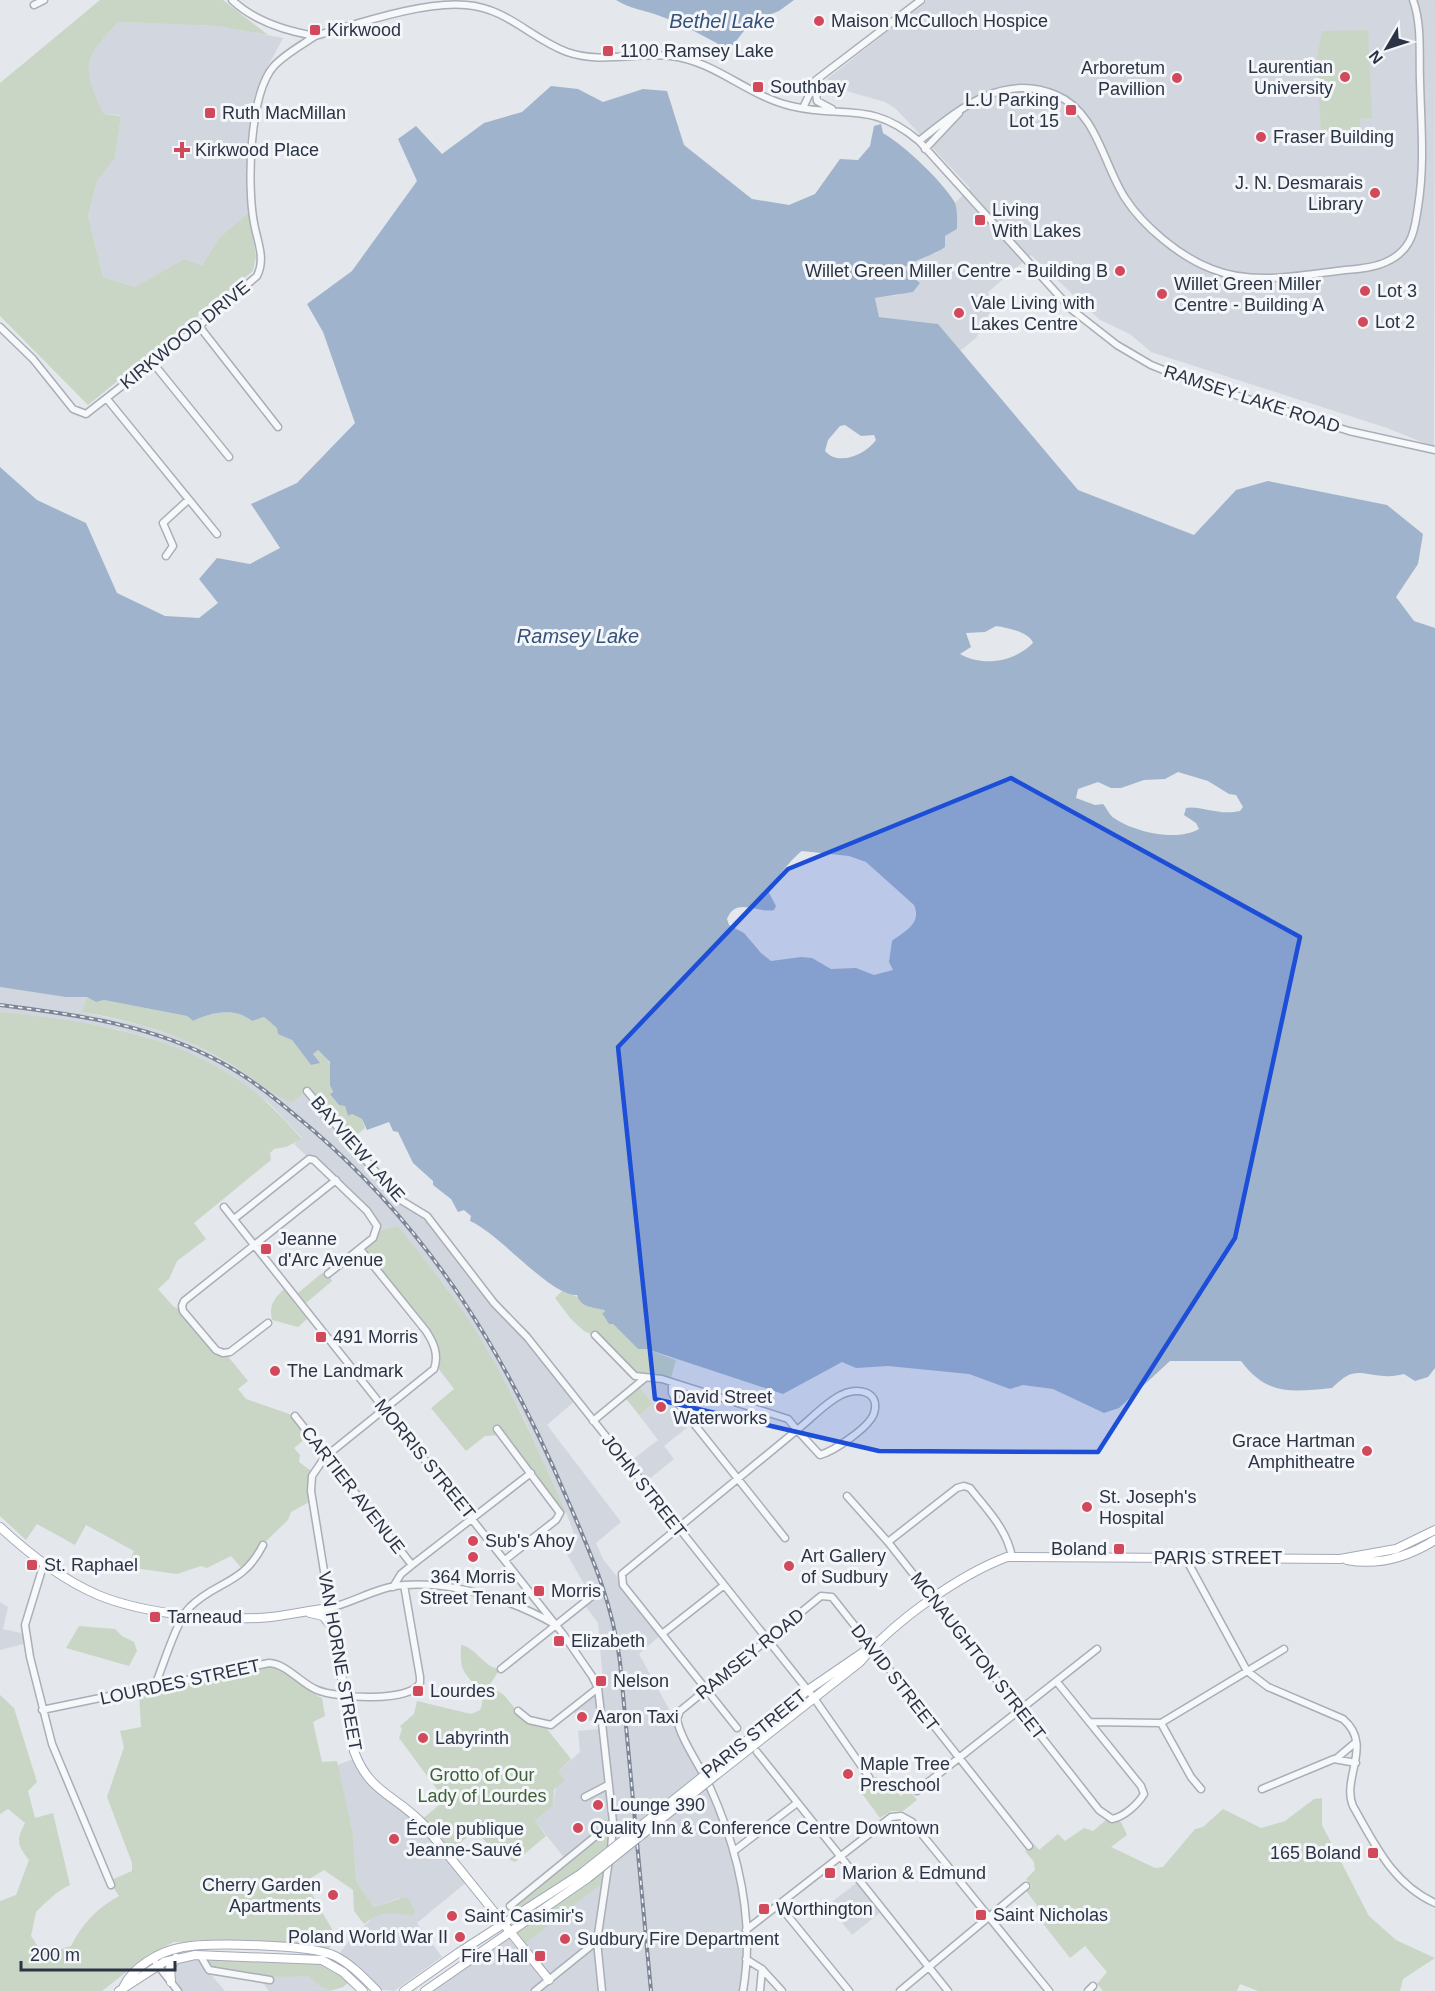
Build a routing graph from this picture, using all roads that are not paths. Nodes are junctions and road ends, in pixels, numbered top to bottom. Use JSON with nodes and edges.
{"nodes":[{"id":1,"x":44,"y":0,"type":"edge"},
{"id":2,"x":232,"y":0,"type":"edge"},
{"id":3,"x":921,"y":0,"type":"edge"},
{"id":4,"x":1413,"y":0,"type":"edge"},
{"id":5,"x":34,"y":5,"type":"dead end"},
{"id":6,"x":315,"y":36,"type":"junction"},
{"id":7,"x":815,"y":82,"type":"junction"},
{"id":8,"x":803,"y":108,"type":"junction"},
{"id":9,"x":835,"y":111,"type":"junction"},
{"id":10,"x":961,"y":111,"type":"junction"},
{"id":11,"x":919,"y":141,"type":"junction"},
{"id":12,"x":926,"y":149,"type":"junction"},
{"id":13,"x":199,"y":326,"type":"junction"},
{"id":14,"x":0,"y":327,"type":"edge"},
{"id":15,"x":153,"y":363,"type":"junction"},
{"id":16,"x":106,"y":399,"type":"junction"},
{"id":17,"x":278,"y":427,"type":"dead end"},
{"id":18,"x":1435,"y":450,"type":"edge"},
{"id":19,"x":229,"y":458,"type":"dead end"},
{"id":20,"x":187,"y":501,"type":"junction"},
{"id":21,"x":217,"y":534,"type":"dead end"},
{"id":22,"x":166,"y":556,"type":"dead end"},
{"id":23,"x":307,"y":1091,"type":"dead end"},
{"id":24,"x":336,"y":1180,"type":"junction"},
{"id":25,"x":224,"y":1207,"type":"dead end"},
{"id":26,"x":408,"y":1207,"type":"joint"},
{"id":27,"x":234,"y":1219,"type":"junction"},
{"id":28,"x":255,"y":1245,"type":"junction"},
{"id":29,"x":360,"y":1249,"type":"junction"},
{"id":30,"x":328,"y":1274,"type":"dead end"},
{"id":31,"x":268,"y":1323,"type":"dead end"},
{"id":32,"x":595,"y":1335,"type":"dead end"},
{"id":33,"x":645,"y":1378,"type":"junction"},
{"id":34,"x":672,"y":1383,"type":"junction"},
{"id":35,"x":385,"y":1408,"type":"junction"},
{"id":36,"x":295,"y":1416,"type":"dead end"},
{"id":37,"x":593,"y":1420,"type":"junction"},
{"id":38,"x":497,"y":1429,"type":"dead end"},
{"id":39,"x":797,"y":1430,"type":"junction"},
{"id":40,"x":325,"y":1457,"type":"junction"},
{"id":41,"x":531,"y":1473,"type":"junction"},
{"id":42,"x":738,"y":1480,"type":"junction"},
{"id":43,"x":847,"y":1496,"type":"dead end"},
{"id":44,"x":473,"y":1518,"type":"junction"},
{"id":45,"x":0,"y":1527,"type":"edge"},
{"id":46,"x":678,"y":1529,"type":"junction"},
{"id":47,"x":1435,"y":1530,"type":"edge"},
{"id":48,"x":784,"y":1538,"type":"dead end"},
{"id":49,"x":1435,"y":1540,"type":"edge"},
{"id":50,"x":888,"y":1542,"type":"junction"},
{"id":51,"x":263,"y":1545,"type":"dead end"},
{"id":52,"x":1012,"y":1557,"type":"junction"},
{"id":53,"x":1185,"y":1557,"type":"junction"},
{"id":54,"x":1340,"y":1559,"type":"junction"},
{"id":55,"x":506,"y":1560,"type":"junction"},
{"id":56,"x":44,"y":1563,"type":"junction"},
{"id":57,"x":411,"y":1564,"type":"junction"},
{"id":58,"x":404,"y":1585,"type":"junction"},
{"id":59,"x":723,"y":1586,"type":"junction"},
{"id":60,"x":393,"y":1587,"type":"junction"},
{"id":61,"x":828,"y":1595,"type":"joint"},
{"id":62,"x":591,"y":1597,"type":"dead end"},
{"id":63,"x":932,"y":1599,"type":"junction"},
{"id":64,"x":330,"y":1608,"type":"junction"},
{"id":65,"x":303,"y":1611,"type":"junction"},
{"id":66,"x":184,"y":1615,"type":"junction"},
{"id":67,"x":557,"y":1626,"type":"junction"},
{"id":68,"x":333,"y":1628,"type":"junction"},
{"id":69,"x":662,"y":1634,"type":"junction"},
{"id":70,"x":768,"y":1639,"type":"junction"},
{"id":71,"x":872,"y":1647,"type":"junction"},
{"id":72,"x":1097,"y":1649,"type":"dead end"},
{"id":73,"x":1284,"y":1649,"type":"dead end"},
{"id":74,"x":501,"y":1669,"type":"dead end"},
{"id":75,"x":1247,"y":1671,"type":"junction"},
{"id":76,"x":1057,"y":1682,"type":"junction"},
{"id":77,"x":154,"y":1688,"type":"junction"},
{"id":78,"x":598,"y":1688,"type":"junction"},
{"id":79,"x":706,"y":1690,"type":"junction"},
{"id":80,"x":808,"y":1690,"type":"junction"},
{"id":81,"x":345,"y":1696,"type":"junction"},
{"id":82,"x":814,"y":1698,"type":"junction"},
{"id":83,"x":42,"y":1710,"type":"junction"},
{"id":84,"x":518,"y":1711,"type":"dead end"},
{"id":85,"x":1020,"y":1711,"type":"junction"},
{"id":86,"x":1090,"y":1722,"type":"junction"},
{"id":87,"x":1161,"y":1723,"type":"junction"},
{"id":88,"x":737,"y":1728,"type":"dead end"},
{"id":89,"x":1356,"y":1742,"type":"junction"},
{"id":90,"x":757,"y":1752,"type":"dead end"},
{"id":91,"x":1337,"y":1758,"type":"junction"},
{"id":92,"x":960,"y":1760,"type":"junction"},
{"id":93,"x":1356,"y":1763,"type":"junction"},
{"id":94,"x":714,"y":1773,"type":"junction"},
{"id":95,"x":869,"y":1777,"type":"dead end"},
{"id":96,"x":608,"y":1785,"type":"junction"},
{"id":97,"x":1262,"y":1788,"type":"dead end"},
{"id":98,"x":1201,"y":1789,"type":"dead end"},
{"id":99,"x":917,"y":1791,"type":"dead end"},
{"id":100,"x":585,"y":1797,"type":"dead end"},
{"id":101,"x":797,"y":1803,"type":"junction"},
{"id":102,"x":613,"y":1822,"type":"junction"},
{"id":103,"x":1029,"y":1846,"type":"dead end"},
{"id":104,"x":734,"y":1851,"type":"junction"},
{"id":105,"x":840,"y":1857,"type":"junction"},
{"id":106,"x":585,"y":1876,"type":"junction"},
{"id":107,"x":111,"y":1885,"type":"dead end"},
{"id":108,"x":1026,"y":1886,"type":"dead end"},
{"id":109,"x":1435,"y":1903,"type":"edge"},
{"id":110,"x":779,"y":1905,"type":"junction"},
{"id":111,"x":510,"y":1906,"type":"dead end"},
{"id":112,"x":990,"y":1918,"type":"junction"},
{"id":113,"x":504,"y":1923,"type":"junction"},
{"id":114,"x":746,"y":1930,"type":"junction"},
{"id":115,"x":512,"y":1933,"type":"junction"},
{"id":116,"x":597,"y":1941,"type":"junction"},
{"id":117,"x":200,"y":1955,"type":"junction"},
{"id":118,"x":176,"y":1958,"type":"junction"},
{"id":119,"x":746,"y":1959,"type":"junction"},
{"id":120,"x":155,"y":1962,"type":"junction"},
{"id":121,"x":929,"y":1968,"type":"junction"},
{"id":122,"x":762,"y":1969,"type":"junction"},
{"id":123,"x":270,"y":1980,"type":"dead end"},
{"id":124,"x":549,"y":1980,"type":"junction"},
{"id":125,"x":171,"y":1982,"type":"junction"},
{"id":126,"x":121,"y":1989,"type":"edge"},
{"id":127,"x":178,"y":1991,"type":"edge"},
{"id":128,"x":363,"y":1991,"type":"edge"},
{"id":129,"x":377,"y":1991,"type":"edge"},
{"id":130,"x":404,"y":1991,"type":"edge"},
{"id":131,"x":425,"y":1991,"type":"edge"},
{"id":132,"x":535,"y":1991,"type":"edge"},
{"id":133,"x":602,"y":1991,"type":"edge"},
{"id":134,"x":743,"y":1991,"type":"edge"},
{"id":135,"x":760,"y":1991,"type":"edge"},
{"id":136,"x":782,"y":1991,"type":"edge"},
{"id":137,"x":849,"y":1991,"type":"edge"},
{"id":138,"x":900,"y":1991,"type":"edge"},
{"id":139,"x":948,"y":1991,"type":"edge"},
{"id":140,"x":1049,"y":1991,"type":"edge"}],
"edges":[{"from":1,"to":5,"type":"street"},
{"from":2,"to":6,"type":"street","name":"RAMSEY LAKE ROAD"},
{"from":3,"to":7,"type":"street"},
{"from":4,"to":10,"type":"street"},
{"from":6,"to":8,"type":"street","name":"RAMSEY LAKE ROAD"},
{"from":6,"to":13,"type":"street","name":"KIRKWOOD DRIVE"},
{"from":7,"to":8,"type":"street"},
{"from":7,"to":9,"type":"street"},
{"from":8,"to":9,"type":"street","name":"RAMSEY LAKE ROAD"},
{"from":9,"to":11,"type":"street","name":"RAMSEY LAKE ROAD"},
{"from":10,"to":11,"type":"street"},
{"from":10,"to":12,"type":"street"},
{"from":11,"to":12,"type":"street","name":"RAMSEY LAKE ROAD"},
{"from":12,"to":18,"type":"street","name":"RAMSEY LAKE ROAD"},
{"from":13,"to":15,"type":"street","name":"KIRKWOOD DRIVE"},
{"from":13,"to":17,"type":"street"},
{"from":14,"to":16,"type":"street","name":"KIRKWOOD DRIVE"},
{"from":15,"to":16,"type":"street","name":"KIRKWOOD DRIVE"},
{"from":15,"to":19,"type":"street"},
{"from":16,"to":20,"type":"street"},
{"from":20,"to":21,"type":"street"},
{"from":20,"to":22,"type":"street"},
{"from":23,"to":26,"type":"street","name":"BAYVIEW LANE"},
{"from":24,"to":27,"type":"street"},
{"from":24,"to":28,"type":"street"},
{"from":24,"to":29,"type":"street"},
{"from":25,"to":27,"type":"street","name":"MORRIS STREET"},
{"from":26,"to":37,"type":"street","name":"JOHN STREET"},
{"from":27,"to":28,"type":"street","name":"MORRIS STREET"},
{"from":28,"to":31,"type":"street"},
{"from":28,"to":35,"type":"street","name":"MORRIS STREET"},
{"from":29,"to":30,"type":"street"},
{"from":29,"to":35,"type":"street","name":"VAN HORNE STREET"},
{"from":32,"to":33,"type":"street"},
{"from":33,"to":34,"type":"street"},
{"from":33,"to":37,"type":"street"},
{"from":34,"to":39,"type":"street"},
{"from":34,"to":42,"type":"street"},
{"from":35,"to":40,"type":"street","name":"VAN HORNE STREET"},
{"from":35,"to":44,"type":"street","name":"MORRIS STREET"},
{"from":36,"to":40,"type":"street","name":"CARTIER AVENUE"},
{"from":37,"to":46,"type":"street","name":"JOHN STREET"},
{"from":38,"to":41,"type":"street"},
{"from":39,"to":39,"type":"street"},
{"from":39,"to":42,"type":"street"},
{"from":40,"to":57,"type":"street","name":"CARTIER AVENUE"},
{"from":40,"to":64,"type":"street","name":"VAN HORNE STREET"},
{"from":41,"to":44,"type":"street"},
{"from":41,"to":55,"type":"street"},
{"from":42,"to":46,"type":"street"},
{"from":42,"to":48,"type":"street"},
{"from":43,"to":50,"type":"street","name":"MCNAUGHTON STREET"},
{"from":44,"to":55,"type":"street","name":"MORRIS STREET"},
{"from":44,"to":57,"type":"street"},
{"from":45,"to":56,"type":"main road"},
{"from":46,"to":59,"type":"street","name":"JOHN STREET"},
{"from":46,"to":69,"type":"street"},
{"from":47,"to":54,"type":"main road","name":"PARIS STREET"},
{"from":49,"to":54,"type":"main road","name":"PARIS STREET"},
{"from":50,"to":52,"type":"street"},
{"from":50,"to":63,"type":"street","name":"MCNAUGHTON STREET"},
{"from":51,"to":66,"type":"street"},
{"from":52,"to":53,"type":"main road","name":"PARIS STREET"},
{"from":52,"to":63,"type":"main road","name":"PARIS STREET"},
{"from":53,"to":54,"type":"main road","name":"PARIS STREET"},
{"from":53,"to":75,"type":"street"},
{"from":55,"to":67,"type":"street","name":"MORRIS STREET"},
{"from":56,"to":66,"type":"main road"},
{"from":56,"to":83,"type":"street"},
{"from":57,"to":60,"type":"street"},
{"from":58,"to":60,"type":"street"},
{"from":58,"to":67,"type":"street"},
{"from":58,"to":81,"type":"street","name":"LOURDES STREET"},
{"from":59,"to":69,"type":"street"},
{"from":59,"to":70,"type":"street","name":"JOHN STREET"},
{"from":60,"to":64,"type":"street"},
{"from":61,"to":70,"type":"street","name":"RAMSEY ROAD"},
{"from":61,"to":71,"type":"street","name":"DAVID STREET"},
{"from":62,"to":67,"type":"street"},
{"from":63,"to":71,"type":"main road","name":"PARIS STREET"},
{"from":63,"to":85,"type":"street","name":"MCNAUGHTON STREET"},
{"from":64,"to":65,"type":"main road"},
{"from":64,"to":68,"type":"main road","name":"VAN HORNE STREET"},
{"from":65,"to":66,"type":"main road"},
{"from":65,"to":68,"type":"main road"},
{"from":66,"to":77,"type":"street"},
{"from":67,"to":74,"type":"street"},
{"from":67,"to":78,"type":"street","name":"MORRIS STREET"},
{"from":68,"to":81,"type":"main road","name":"VAN HORNE STREET"},
{"from":69,"to":79,"type":"street"},
{"from":70,"to":79,"type":"street","name":"RAMSEY ROAD"},
{"from":70,"to":80,"type":"street","name":"JOHN STREET"},
{"from":71,"to":80,"type":"main road","name":"PARIS STREET"},
{"from":71,"to":82,"type":"main road","name":"PARIS STREET"},
{"from":71,"to":92,"type":"street","name":"DAVID STREET"},
{"from":72,"to":76,"type":"street"},
{"from":73,"to":75,"type":"street"},
{"from":75,"to":87,"type":"street"},
{"from":75,"to":89,"type":"street"},
{"from":76,"to":85,"type":"street"},
{"from":76,"to":86,"type":"street"},
{"from":77,"to":81,"type":"street","name":"LOURDES STREET"},
{"from":77,"to":83,"type":"street","name":"LOURDES STREET"},
{"from":78,"to":84,"type":"street"},
{"from":78,"to":96,"type":"street"},
{"from":79,"to":88,"type":"street"},
{"from":79,"to":104,"type":"street","name":"RAMSEY ROAD"},
{"from":80,"to":82,"type":"street","name":"JOHN STREET"},
{"from":80,"to":94,"type":"main road","name":"PARIS STREET"},
{"from":81,"to":113,"type":"main road","name":"VAN HORNE STREET"},
{"from":82,"to":94,"type":"main road","name":"PARIS STREET"},
{"from":82,"to":95,"type":"street","name":"JOHN STREET"},
{"from":83,"to":107,"type":"street"},
{"from":85,"to":86,"type":"street","name":"MCNAUGHTON STREET"},
{"from":85,"to":92,"type":"street"},
{"from":86,"to":87,"type":"street"},
{"from":87,"to":98,"type":"street"},
{"from":89,"to":91,"type":"street"},
{"from":89,"to":93,"type":"street"},
{"from":90,"to":101,"type":"street"},
{"from":91,"to":93,"type":"street"},
{"from":91,"to":97,"type":"street"},
{"from":92,"to":99,"type":"street"},
{"from":92,"to":103,"type":"street","name":"DAVID STREET"},
{"from":93,"to":109,"type":"street"},
{"from":94,"to":106,"type":"main road","name":"PARIS STREET","bridge":true},
{"from":96,"to":100,"type":"street"},
{"from":96,"to":102,"type":"street"},
{"from":101,"to":104,"type":"street"},
{"from":101,"to":105,"type":"street"},
{"from":102,"to":111,"type":"street"},
{"from":102,"to":116,"type":"street"},
{"from":104,"to":114,"type":"street"},
{"from":105,"to":110,"type":"street"},
{"from":105,"to":112,"type":"street"},
{"from":105,"to":121,"type":"street"},
{"from":106,"to":113,"type":"main road","name":"PARIS STREET"},
{"from":106,"to":115,"type":"main road","name":"PARIS STREET"},
{"from":108,"to":112,"type":"street"},
{"from":110,"to":114,"type":"street"},
{"from":110,"to":137,"type":"street"},
{"from":112,"to":121,"type":"street"},
{"from":112,"to":140,"type":"street"},
{"from":113,"to":115,"type":"main road","name":"VAN HORNE STREET"},
{"from":113,"to":130,"type":"main road","name":"PARIS STREET"},
{"from":114,"to":119,"type":"street"},
{"from":115,"to":124,"type":"main road","name":"VAN HORNE STREET"},
{"from":115,"to":131,"type":"main road","name":"PARIS STREET"},
{"from":116,"to":124,"type":"street"},
{"from":116,"to":133,"type":"street"},
{"from":117,"to":118,"type":"main road"},
{"from":117,"to":123,"type":"street"},
{"from":117,"to":128,"type":"main road"},
{"from":118,"to":120,"type":"main road"},
{"from":118,"to":125,"type":"main road"},
{"from":119,"to":122,"type":"street"},
{"from":119,"to":134,"type":"street"},
{"from":120,"to":125,"type":"street"},
{"from":120,"to":126,"type":"main road"},
{"from":120,"to":129,"type":"main road"},
{"from":121,"to":138,"type":"street"},
{"from":121,"to":139,"type":"street"},
{"from":122,"to":135,"type":"street"},
{"from":122,"to":136,"type":"street"},
{"from":124,"to":132,"type":"street"},
{"from":125,"to":127,"type":"street"}]}
